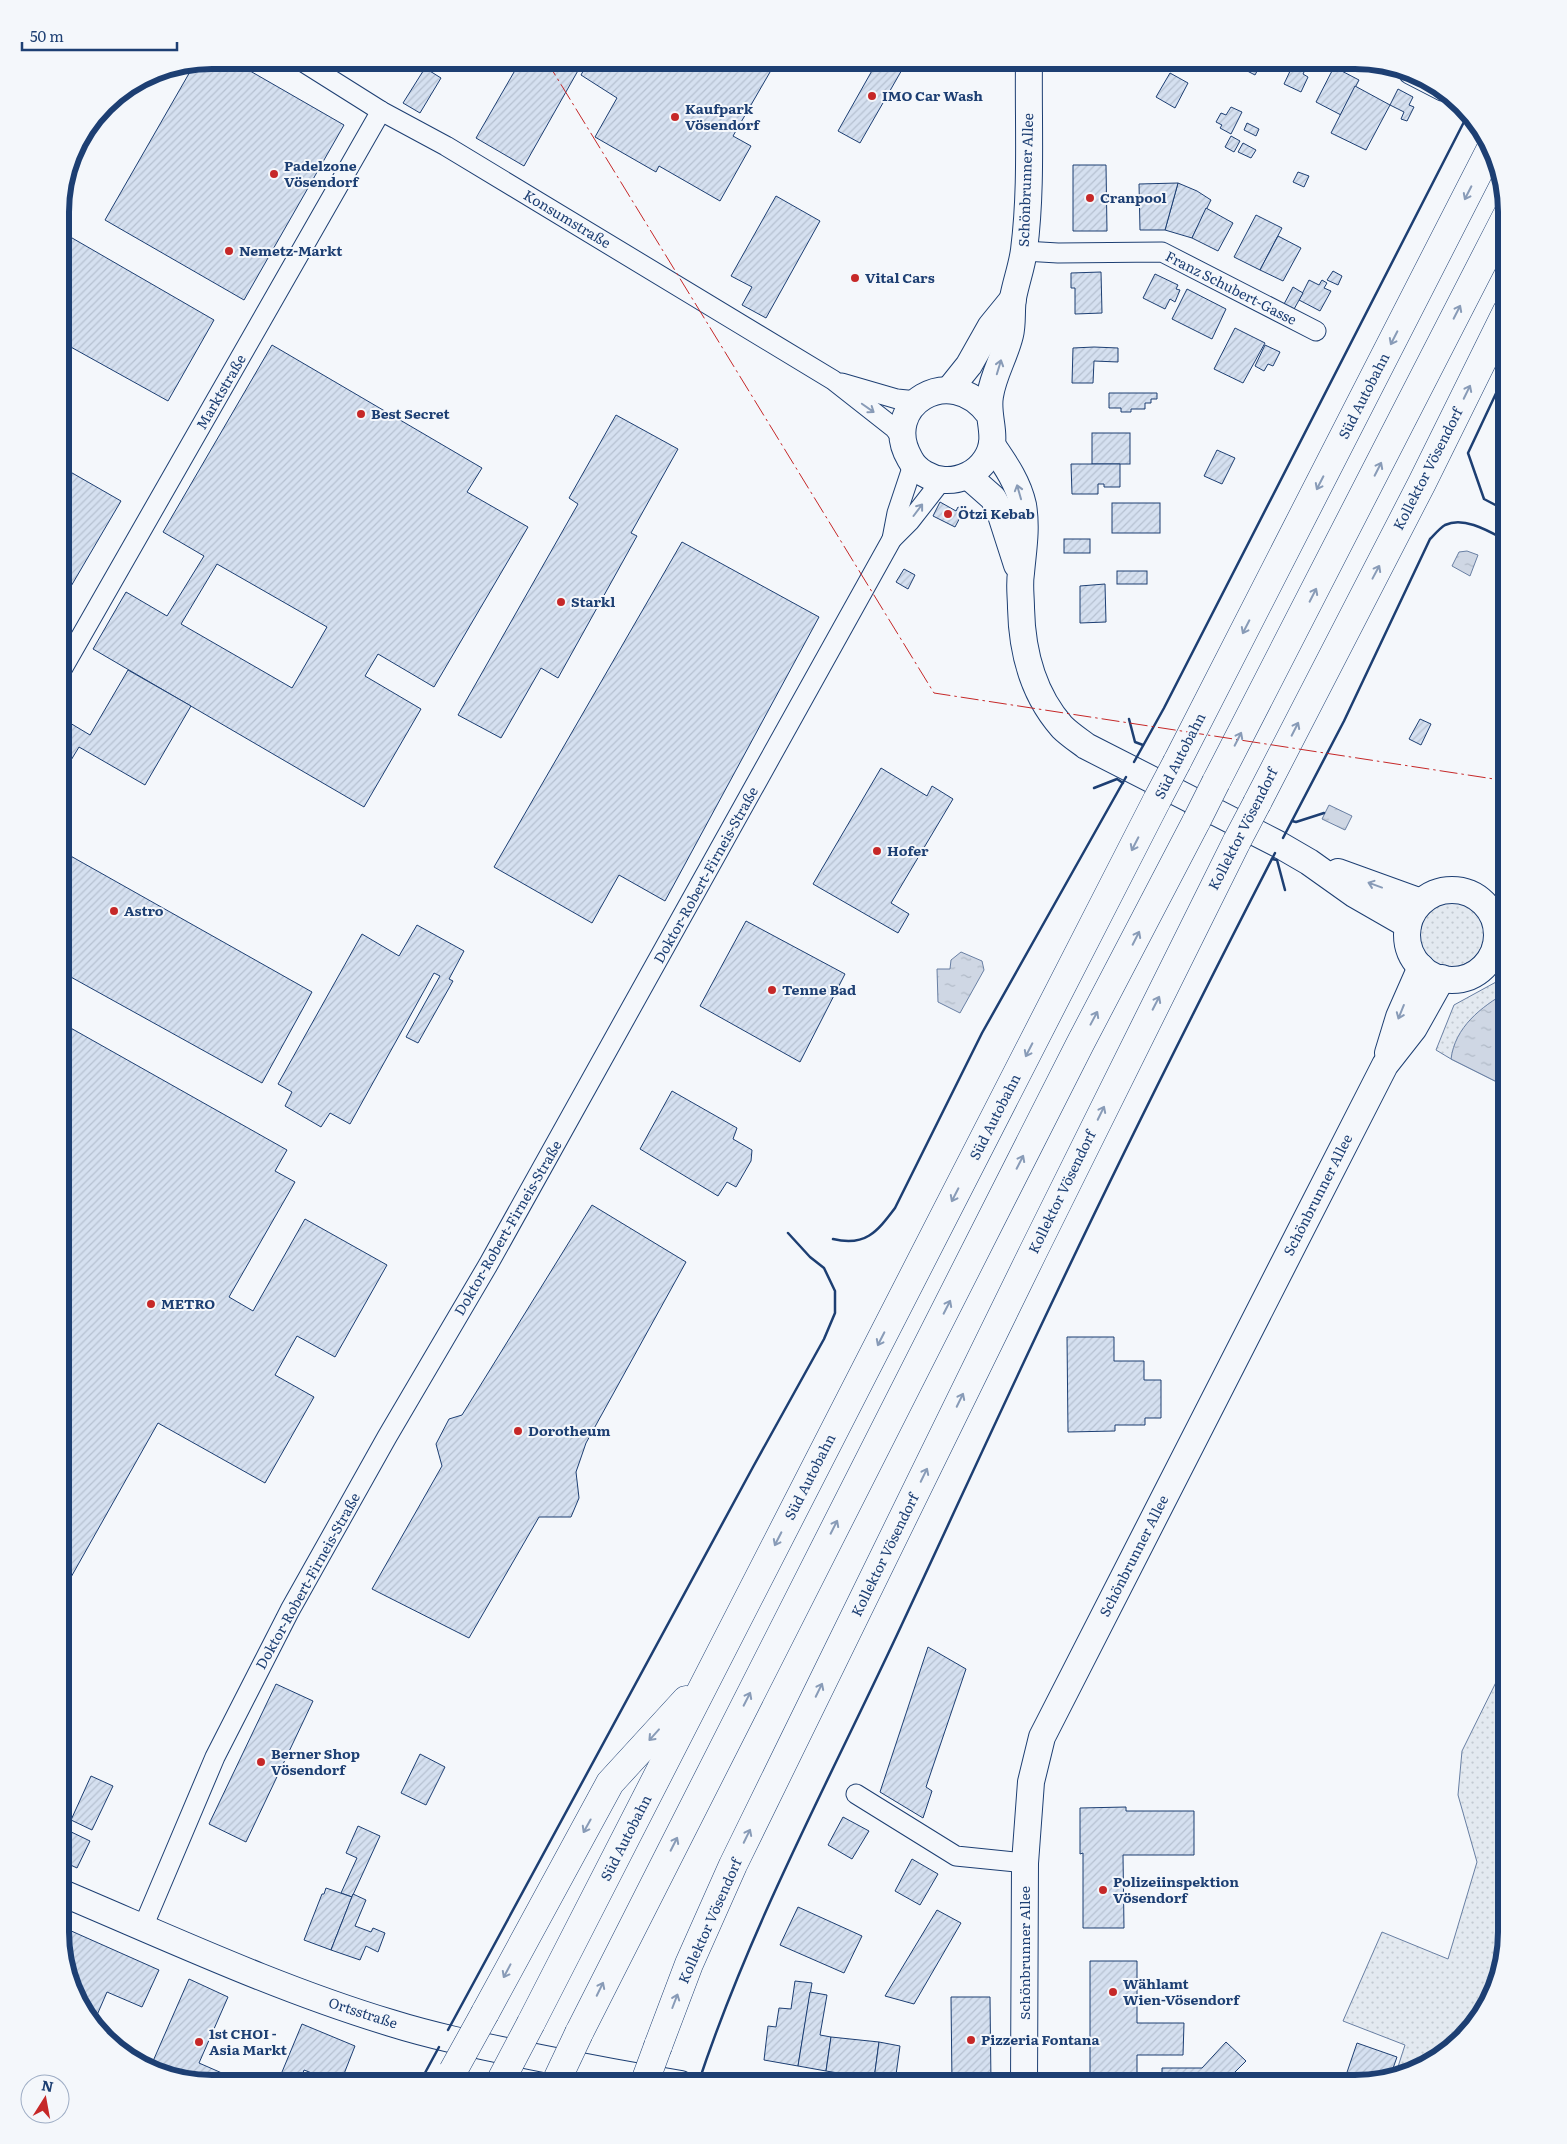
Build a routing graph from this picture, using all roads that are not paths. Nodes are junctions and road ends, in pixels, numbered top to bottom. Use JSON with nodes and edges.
{"nodes":[{"id":1,"x":314,"y":69,"type":"edge"},
{"id":2,"x":1029,"y":69,"type":"edge"},
{"id":3,"x":381,"y":111,"type":"junction"},
{"id":4,"x":1487,"y":156,"type":"edge"},
{"id":5,"x":1498,"y":233,"type":"edge"},
{"id":6,"x":1024,"y":251,"type":"junction"},
{"id":7,"x":1013,"y":299,"type":"junction"},
{"id":8,"x":1316,"y":330,"type":"dead end"},
{"id":9,"x":1498,"y":330,"type":"edge"},
{"id":10,"x":833,"y":380,"type":"junction"},
{"id":11,"x":949,"y":390,"type":"junction"},
{"id":12,"x":917,"y":401,"type":"junction"},
{"id":13,"x":989,"y":414,"type":"junction"},
{"id":14,"x":902,"y":438,"type":"junction"},
{"id":15,"x":992,"y":445,"type":"junction"},
{"id":16,"x":913,"y":465,"type":"junction"},
{"id":17,"x":968,"y":476,"type":"junction"},
{"id":18,"x":942,"y":480,"type":"junction"},
{"id":19,"x":892,"y":538,"type":"junction"},
{"id":20,"x":1020,"y":575,"type":"junction"},
{"id":21,"x":69,"y":658,"type":"edge"},
{"id":22,"x":1309,"y":862,"type":"junction"},
{"id":23,"x":1421,"y":902,"type":"junction"},
{"id":24,"x":1408,"y":925,"type":"junction"},
{"id":25,"x":1498,"y":926,"type":"edge"},
{"id":26,"x":1498,"y":940,"type":"edge"},
{"id":27,"x":1431,"y":973,"type":"junction"},
{"id":28,"x":710,"y":1672,"type":"junction"},
{"id":29,"x":856,"y":1794,"type":"dead end"},
{"id":30,"x":1025,"y":1863,"type":"junction"},
{"id":31,"x":69,"y":1896,"type":"edge"},
{"id":32,"x":143,"y":1928,"type":"junction"},
{"id":33,"x":658,"y":2046,"type":"junction"},
{"id":34,"x":450,"y":2075,"type":"edge"},
{"id":35,"x":504,"y":2075,"type":"edge"},
{"id":36,"x":559,"y":2075,"type":"edge"},
{"id":37,"x":633,"y":2075,"type":"edge"},
{"id":38,"x":647,"y":2075,"type":"edge"},
{"id":39,"x":663,"y":2075,"type":"edge"},
{"id":40,"x":1024,"y":2075,"type":"edge"}],
"edges":[{"from":1,"to":3,"type":"street","name":"Konsumstraße"},
{"from":2,"to":6,"type":"main road","name":"Schönbrunner Allee"},
{"from":3,"to":10,"type":"street","name":"Konsumstraße"},
{"from":3,"to":21,"type":"street","name":"Marktstraße"},
{"from":4,"to":28,"type":"highway","name":"Süd Autobahn","one_way":true,"bridge":true},
{"from":36,"to":5,"type":"highway","one_way":true,"bridge":true},
{"from":6,"to":7,"type":"main road","name":"Schönbrunner Allee"},
{"from":6,"to":8,"type":"street","name":"Franz Schubert-Gasse"},
{"from":7,"to":11,"type":"main road","name":"Schönbrunner Allee"},
{"from":13,"to":7,"type":"main road","name":"Schönbrunner Allee","one_way":true},
{"from":33,"to":9,"type":"highway","name":"Kollektor Vösendorf","one_way":true,"bridge":true},
{"from":10,"to":12,"type":"street","name":"Konsumstraße"},
{"from":10,"to":14,"type":"street","name":"Konsumstraße","one_way":true},
{"from":11,"to":12,"type":"main road"},
{"from":11,"to":13,"type":"main road"},
{"from":12,"to":14,"type":"main road"},
{"from":13,"to":15,"type":"main road","name":"Schönbrunner Allee"},
{"from":14,"to":16,"type":"main road"},
{"from":15,"to":17,"type":"main road"},
{"from":20,"to":15,"type":"main road","one_way":true},
{"from":16,"to":18,"type":"main road"},
{"from":16,"to":19,"type":"street","name":"Doktor-Robert-Firneis-Straße"},
{"from":17,"to":18,"type":"main road"},
{"from":17,"to":20,"type":"main road"},
{"from":19,"to":18,"type":"street","name":"Doktor-Robert-Firneis-Straße","one_way":true},
{"from":19,"to":32,"type":"street","name":"Doktor-Robert-Firneis-Straße"},
{"from":20,"to":22,"type":"main road"},
{"from":23,"to":22,"type":"main road","one_way":true},
{"from":22,"to":24,"type":"main road"},
{"from":23,"to":24,"type":"main road"},
{"from":23,"to":25,"type":"main road"},
{"from":24,"to":27,"type":"main road"},
{"from":26,"to":27,"type":"main road"},
{"from":27,"to":30,"type":"main road","name":"Schönbrunner Allee"},
{"from":28,"to":34,"type":"highway","one_way":true,"bridge":true},
{"from":28,"to":35,"type":"highway","name":"Süd Autobahn","bridge":true},
{"from":29,"to":30,"type":"street"},
{"from":30,"to":40,"type":"main road","name":"Schönbrunner Allee"},
{"from":31,"to":32,"type":"main road","name":"Ortsstraße"},
{"from":32,"to":37,"type":"main road","name":"Ortsstraße"},
{"from":33,"to":38,"type":"highway","name":"Kollektor Vösendorf","bridge":true},
{"from":33,"to":39,"type":"highway"}]}
